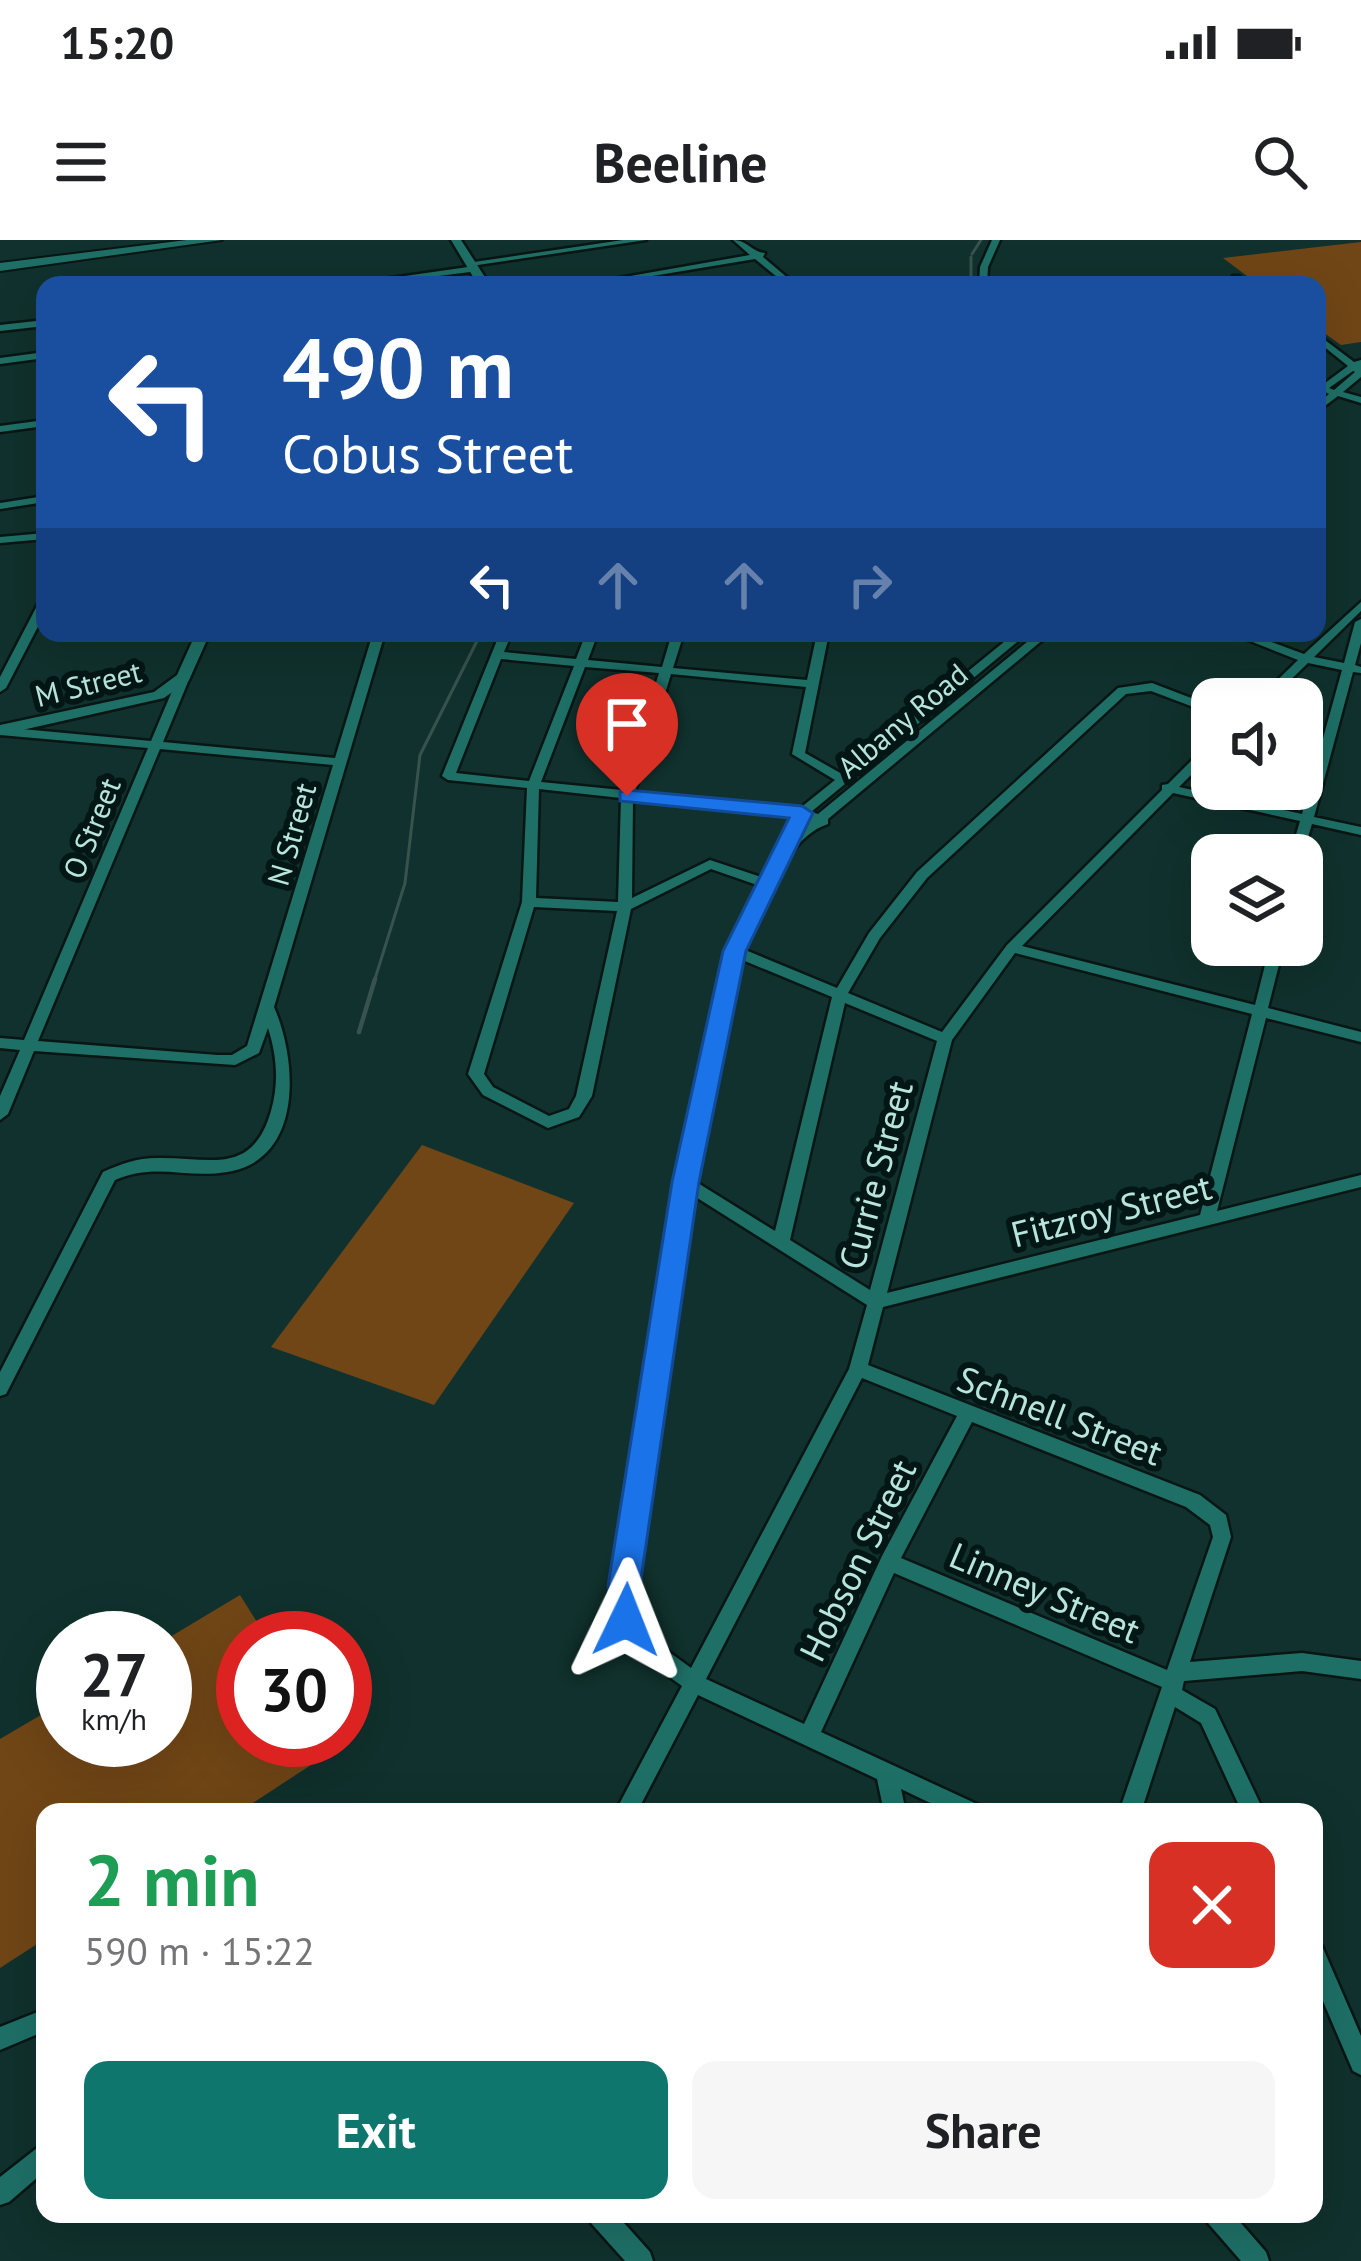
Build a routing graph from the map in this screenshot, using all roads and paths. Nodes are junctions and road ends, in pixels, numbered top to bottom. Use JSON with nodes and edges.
{"nodes":[{"id":1,"x":217,"y":240,"type":"edge"},
{"id":2,"x":456,"y":240,"type":"edge"},
{"id":3,"x":642,"y":240,"type":"edge"},
{"id":4,"x":737,"y":240,"type":"edge"},
{"id":5,"x":997,"y":240,"type":"edge"},
{"id":6,"x":764,"y":242,"type":"edge"},
{"id":7,"x":750,"y":248,"type":"junction"},
{"id":8,"x":762,"y":255,"type":"junction"},
{"id":9,"x":473,"y":266,"type":"junction"},
{"id":10,"x":0,"y":267,"type":"edge"},
{"id":11,"x":406,"y":276,"type":"edge"},
{"id":12,"x":479,"y":276,"type":"edge"},
{"id":13,"x":637,"y":276,"type":"edge"},
{"id":14,"x":783,"y":276,"type":"edge"},
{"id":15,"x":983,"y":276,"type":"edge"},
{"id":16,"x":36,"y":323,"type":"edge"},
{"id":17,"x":0,"y":328,"type":"edge"},
{"id":18,"x":1326,"y":343,"type":"edge"},
{"id":19,"x":36,"y":357,"type":"edge"},
{"id":20,"x":0,"y":361,"type":"edge"},
{"id":21,"x":1358,"y":366,"type":"edge"},
{"id":22,"x":1326,"y":387,"type":"edge"},
{"id":23,"x":1326,"y":392,"type":"edge"},
{"id":24,"x":1336,"y":393,"type":"junction"},
{"id":25,"x":1361,"y":400,"type":"edge"},
{"id":26,"x":1326,"y":401,"type":"edge"},
{"id":27,"x":36,"y":423,"type":"edge"},
{"id":28,"x":0,"y":429,"type":"edge"},
{"id":29,"x":36,"y":500,"type":"edge"},
{"id":30,"x":0,"y":506,"type":"edge"},
{"id":31,"x":36,"y":537,"type":"edge"},
{"id":32,"x":0,"y":540,"type":"edge"},
{"id":33,"x":1361,"y":605,"type":"edge"},
{"id":34,"x":36,"y":619,"type":"edge"},
{"id":35,"x":1361,"y":622,"type":"edge"},
{"id":36,"x":1326,"y":639,"type":"edge"},
{"id":37,"x":199,"y":642,"type":"edge"},
{"id":38,"x":376,"y":642,"type":"edge"},
{"id":39,"x":502,"y":642,"type":"edge"},
{"id":40,"x":589,"y":642,"type":"edge"},
{"id":41,"x":676,"y":642,"type":"edge"},
{"id":42,"x":821,"y":642,"type":"edge"},
{"id":43,"x":1011,"y":642,"type":"edge"},
{"id":44,"x":1035,"y":642,"type":"edge"},
{"id":45,"x":1261,"y":642,"type":"edge"},
{"id":46,"x":1323,"y":642,"type":"edge"},
{"id":47,"x":496,"y":655,"type":"junction"},
{"id":48,"x":1306,"y":658,"type":"junction"},
{"id":49,"x":582,"y":663,"type":"junction"},
{"id":50,"x":1356,"y":669,"type":"edge"},
{"id":51,"x":668,"y":670,"type":"junction"},
{"id":52,"x":184,"y":677,"type":"junction"},
{"id":53,"x":1286,"y":678,"type":"edge"},
{"id":54,"x":814,"y":684,"type":"junction"},
{"id":55,"x":0,"y":688,"type":"edge"},
{"id":56,"x":1191,"y":702,"type":"edge"},
{"id":57,"x":0,"y":730,"type":"edge"},
{"id":58,"x":899,"y":735,"type":"junction"},
{"id":59,"x":917,"y":743,"type":"junction"},
{"id":60,"x":154,"y":746,"type":"junction"},
{"id":61,"x":339,"y":761,"type":"junction"},
{"id":62,"x":1191,"y":766,"type":"edge"},
{"id":63,"x":842,"y":779,"type":"junction"},
{"id":64,"x":533,"y":787,"type":"junction"},
{"id":65,"x":1167,"y":788,"type":"junction"},
{"id":66,"x":627,"y":796,"type":"junction"},
{"id":67,"x":802,"y":813,"type":"junction"},
{"id":68,"x":823,"y":820,"type":"junction"},
{"id":69,"x":1305,"y":820,"type":"junction"},
{"id":70,"x":1361,"y":832,"type":"edge"},
{"id":71,"x":1302,"y":834,"type":"edge"},
{"id":72,"x":790,"y":844,"type":"junction"},
{"id":73,"x":767,"y":884,"type":"junction"},
{"id":74,"x":529,"y":902,"type":"junction"},
{"id":75,"x":625,"y":907,"type":"junction"},
{"id":76,"x":1012,"y":948,"type":"junction"},
{"id":77,"x":735,"y":951,"type":"junction"},
{"id":78,"x":1272,"y":966,"type":"edge"},
{"id":79,"x":839,"y":996,"type":"junction"},
{"id":80,"x":268,"y":1010,"type":"junction"},
{"id":81,"x":1262,"y":1013,"type":"junction"},
{"id":82,"x":1361,"y":1037,"type":"edge"},
{"id":83,"x":945,"y":1039,"type":"junction"},
{"id":84,"x":0,"y":1043,"type":"edge"},
{"id":85,"x":30,"y":1045,"type":"junction"},
{"id":86,"x":0,"y":1114,"type":"edge"},
{"id":87,"x":1361,"y":1181,"type":"edge"},
{"id":88,"x":686,"y":1182,"type":"junction"},
{"id":89,"x":1208,"y":1220,"type":"junction"},
{"id":90,"x":781,"y":1240,"type":"junction"},
{"id":91,"x":876,"y":1302,"type":"junction"},
{"id":92,"x":858,"y":1369,"type":"junction"},
{"id":93,"x":0,"y":1389,"type":"edge"},
{"id":94,"x":966,"y":1415,"type":"junction"},
{"id":95,"x":889,"y":1562,"type":"junction"},
{"id":96,"x":1360,"y":1673,"type":"edge"},
{"id":97,"x":694,"y":1683,"type":"junction"},
{"id":98,"x":1175,"y":1683,"type":"junction"},
{"id":99,"x":810,"y":1734,"type":"junction"},
{"id":100,"x":887,"y":1775,"type":"junction"},
{"id":101,"x":631,"y":1803,"type":"edge"},
{"id":102,"x":894,"y":1803,"type":"edge"},
{"id":103,"x":951,"y":1803,"type":"edge"},
{"id":104,"x":1133,"y":1803,"type":"edge"},
{"id":105,"x":1249,"y":1803,"type":"edge"},
{"id":106,"x":1323,"y":1975,"type":"edge"},
{"id":107,"x":36,"y":2024,"type":"edge"},
{"id":108,"x":0,"y":2039,"type":"edge"},
{"id":109,"x":1361,"y":2063,"type":"edge"},
{"id":110,"x":36,"y":2163,"type":"edge"},
{"id":111,"x":0,"y":2192,"type":"edge"},
{"id":112,"x":608,"y":2223,"type":"edge"},
{"id":113,"x":1225,"y":2223,"type":"edge"},
{"id":114,"x":641,"y":2261,"type":"edge"},
{"id":115,"x":1257,"y":2261,"type":"edge"}],
"edges":[{"from":1,"to":10,"type":"main road"},
{"from":2,"to":9,"type":"street"},
{"from":3,"to":9,"type":"street"},
{"from":4,"to":7,"type":"street"},
{"from":5,"to":15,"type":"street"},
{"from":6,"to":7,"type":"street"},
{"from":7,"to":8,"type":"street"},
{"from":8,"to":13,"type":"street"},
{"from":8,"to":14,"type":"street"},
{"from":9,"to":11,"type":"street"},
{"from":9,"to":12,"type":"street"},
{"from":16,"to":17,"type":"street"},
{"from":18,"to":21,"type":"street"},
{"from":19,"to":20,"type":"street"},
{"from":21,"to":22,"type":"street"},
{"from":21,"to":24,"type":"street"},
{"from":23,"to":24,"type":"street"},
{"from":24,"to":25,"type":"street"},
{"from":24,"to":26,"type":"street"},
{"from":27,"to":28,"type":"street"},
{"from":29,"to":30,"type":"street"},
{"from":31,"to":32,"type":"street"},
{"from":33,"to":36,"type":"street"},
{"from":34,"to":55,"type":"street"},
{"from":35,"to":50,"type":"street"},
{"from":37,"to":52,"type":"street","name":"O Street"},
{"from":38,"to":61,"type":"street","name":"N Street"},
{"from":39,"to":47,"type":"street"},
{"from":40,"to":49,"type":"street"},
{"from":41,"to":51,"type":"street"},
{"from":42,"to":54,"type":"street"},
{"from":43,"to":58,"type":"street","name":"Albany Road"},
{"from":44,"to":59,"type":"street","name":"Albany Road"},
{"from":45,"to":48,"type":"street"},
{"from":46,"to":48,"type":"street"},
{"from":47,"to":49,"type":"street"},
{"from":47,"to":64,"type":"street"},
{"from":48,"to":50,"type":"street"},
{"from":48,"to":53,"type":"street"},
{"from":49,"to":51,"type":"street"},
{"from":49,"to":64,"type":"street"},
{"from":50,"to":69,"type":"street"},
{"from":51,"to":54,"type":"street"},
{"from":51,"to":66,"type":"street"},
{"from":52,"to":57,"type":"street","name":"M Street"},
{"from":52,"to":60,"type":"street","name":"O Street"},
{"from":54,"to":63,"type":"street"},
{"from":56,"to":79,"type":"street"},
{"from":57,"to":60,"type":"street"},
{"from":58,"to":59,"type":"street"},
{"from":58,"to":63,"type":"street","name":"Albany Road"},
{"from":59,"to":68,"type":"street","name":"Albany Road"},
{"from":60,"to":61,"type":"street"},
{"from":60,"to":85,"type":"street","name":"O Street"},
{"from":61,"to":80,"type":"street","name":"N Street"},
{"from":62,"to":65,"type":"street","name":"Currie Street"},
{"from":63,"to":67,"type":"street","name":"Albany Road"},
{"from":64,"to":66,"type":"street"},
{"from":64,"to":74,"type":"street"},
{"from":65,"to":69,"type":"street"},
{"from":65,"to":76,"type":"street","name":"Currie Street"},
{"from":66,"to":67,"type":"street"},
{"from":66,"to":75,"type":"street"},
{"from":67,"to":68,"type":"street"},
{"from":67,"to":72,"type":"street","name":"Albany Road"},
{"from":68,"to":72,"type":"street","name":"Albany Road"},
{"from":69,"to":70,"type":"street"},
{"from":69,"to":71,"type":"street"},
{"from":72,"to":73,"type":"street","name":"Albany Road"},
{"from":73,"to":75,"type":"street"},
{"from":73,"to":77,"type":"street","name":"Albany Road"},
{"from":74,"to":75,"type":"street"},
{"from":74,"to":75,"type":"street"},
{"from":76,"to":81,"type":"street"},
{"from":76,"to":83,"type":"street","name":"Currie Street"},
{"from":77,"to":79,"type":"street"},
{"from":77,"to":88,"type":"street","name":"Albany Road"},
{"from":78,"to":81,"type":"street"},
{"from":79,"to":83,"type":"street"},
{"from":79,"to":90,"type":"street"},
{"from":80,"to":85,"type":"street","name":"N Street"},
{"from":80,"to":93,"type":"street"},
{"from":81,"to":82,"type":"street"},
{"from":81,"to":89,"type":"street"},
{"from":83,"to":91,"type":"street","name":"Currie Street"},
{"from":84,"to":85,"type":"street"},
{"from":85,"to":86,"type":"street","name":"O Street"},
{"from":87,"to":89,"type":"street","name":"Fitzroy Street"},
{"from":88,"to":90,"type":"street"},
{"from":88,"to":97,"type":"street","name":"Albany Road"},
{"from":89,"to":91,"type":"street","name":"Fitzroy Street"},
{"from":90,"to":91,"type":"street"},
{"from":91,"to":92,"type":"street","name":"Currie Street"},
{"from":92,"to":94,"type":"street","name":"Schnell Street"},
{"from":92,"to":97,"type":"street","name":"Currie Street"},
{"from":94,"to":95,"type":"street","name":"Hobson Street"},
{"from":94,"to":98,"type":"street","name":"Schnell Street"},
{"from":95,"to":98,"type":"street","name":"Linney Street"},
{"from":95,"to":99,"type":"street","name":"Hobson Street"},
{"from":96,"to":98,"type":"street"},
{"from":97,"to":99,"type":"street","name":"Albany Road"},
{"from":97,"to":101,"type":"street"},
{"from":98,"to":104,"type":"street"},
{"from":98,"to":105,"type":"street"},
{"from":99,"to":100,"type":"street","name":"Albany Road"},
{"from":100,"to":102,"type":"street"},
{"from":100,"to":103,"type":"street","name":"Albany Road"},
{"from":106,"to":109,"type":"street"},
{"from":107,"to":108,"type":"street"},
{"from":110,"to":111,"type":"street"},
{"from":112,"to":114,"type":"street"},
{"from":113,"to":115,"type":"street"}]}
